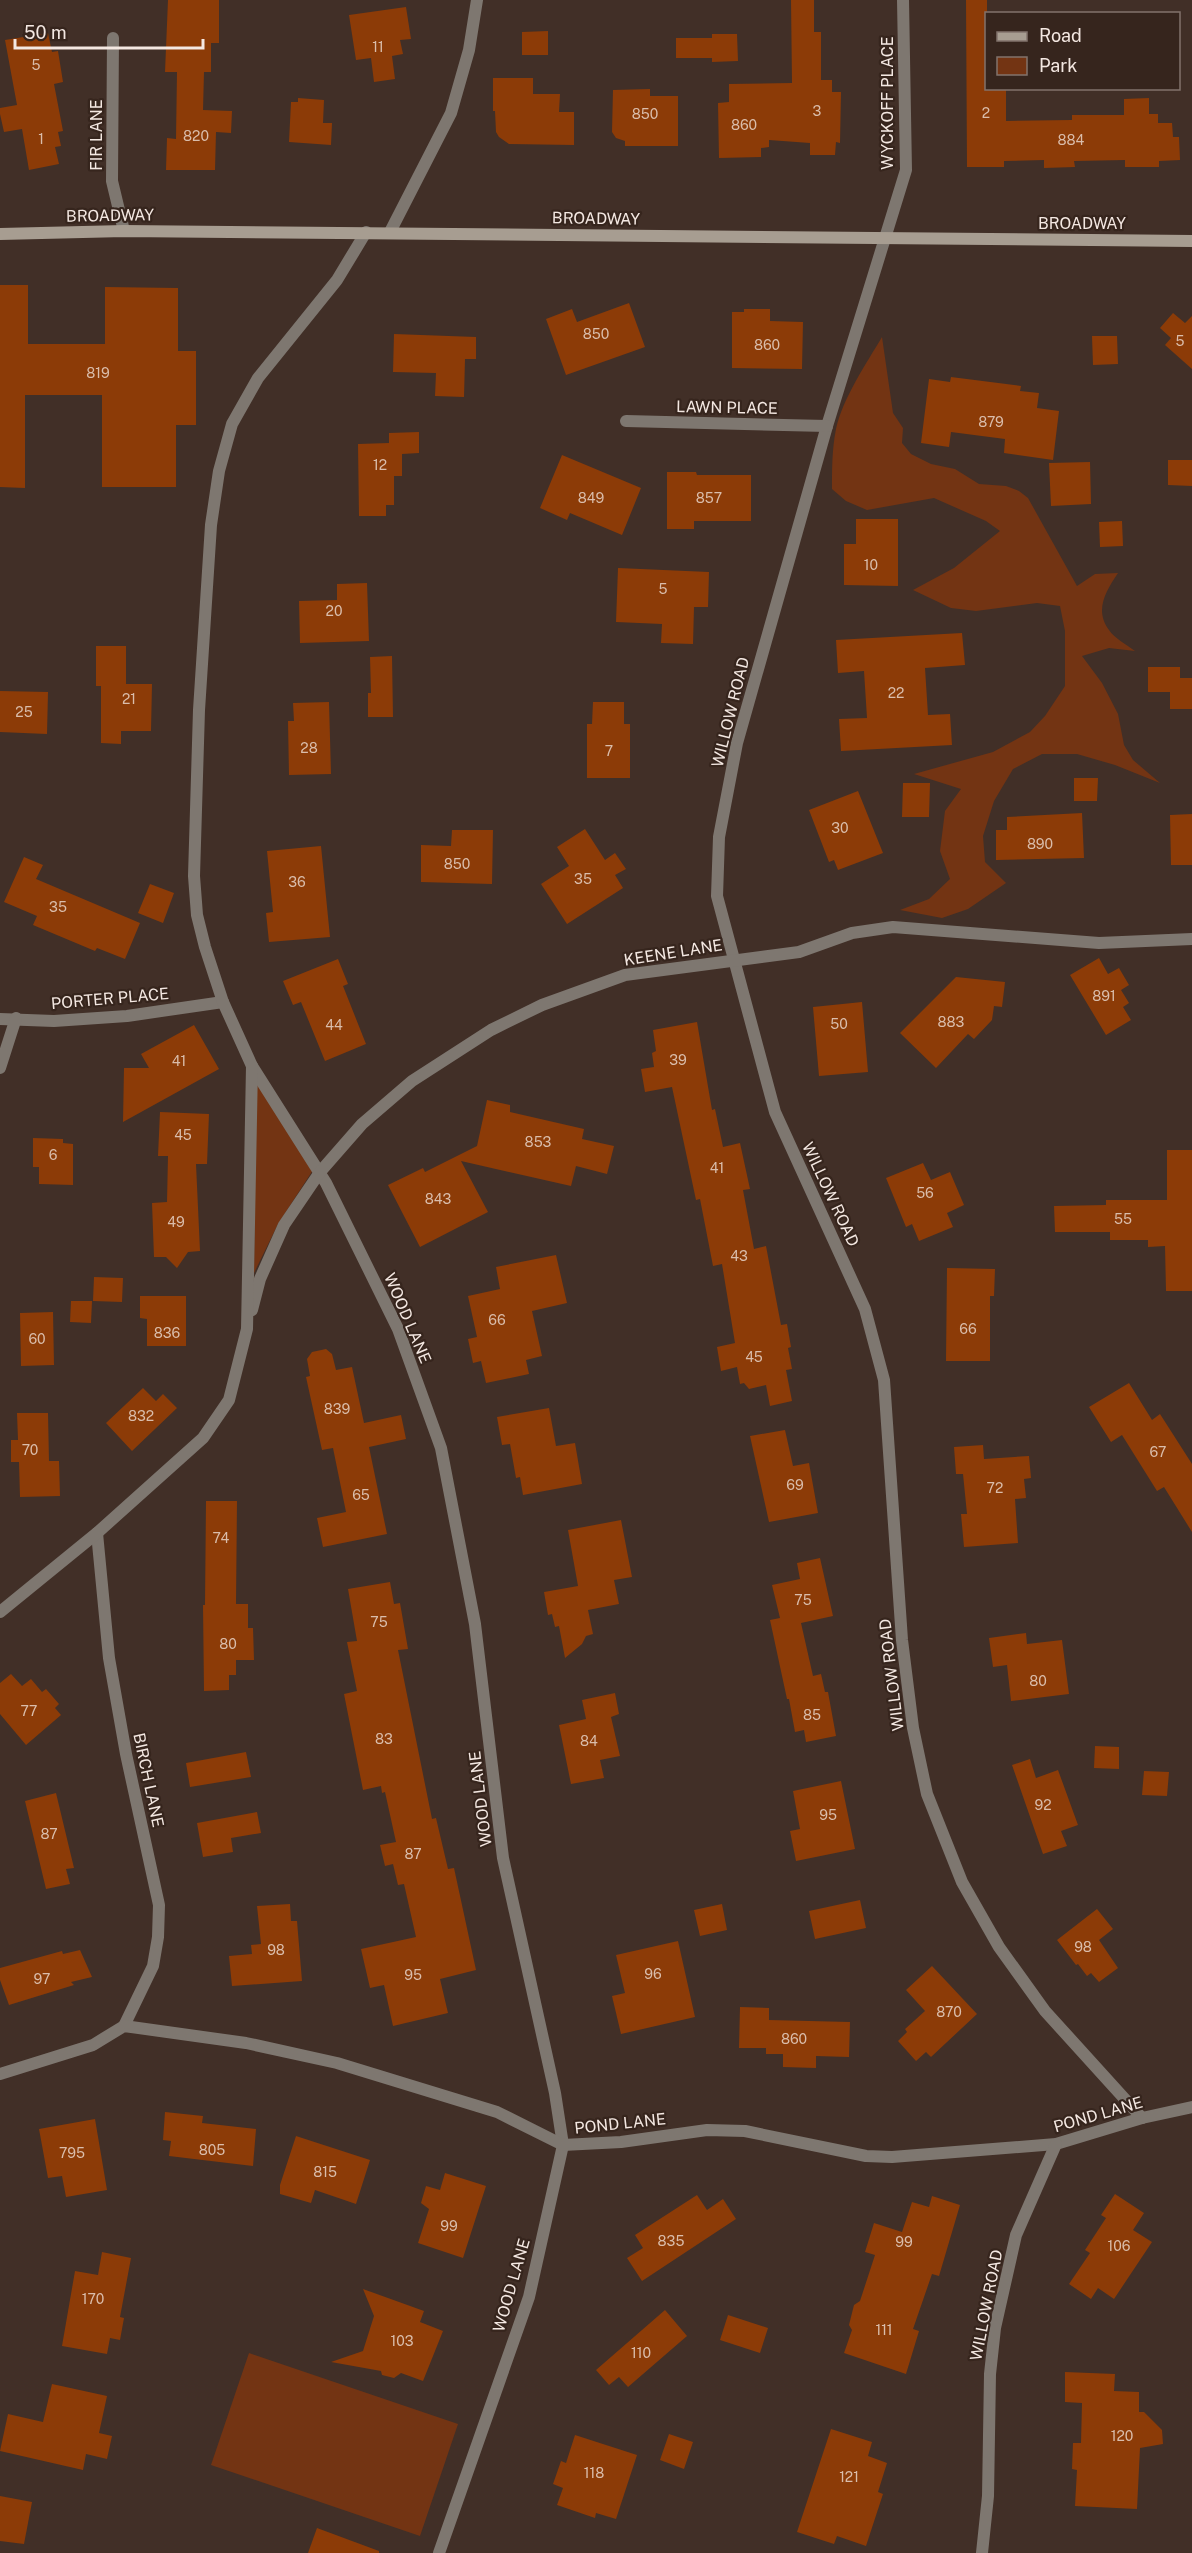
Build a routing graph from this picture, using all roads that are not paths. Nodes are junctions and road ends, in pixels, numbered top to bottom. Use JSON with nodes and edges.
{"nodes":[{"id":1,"x":477,"y":0,"type":"edge"},
{"id":2,"x":903,"y":0,"type":"edge"},
{"id":3,"x":113,"y":38,"type":"dead end"},
{"id":4,"x":124,"y":231,"type":"junction"},
{"id":5,"x":366,"y":232,"type":"junction"},
{"id":6,"x":390,"y":232,"type":"junction"},
{"id":7,"x":0,"y":234,"type":"edge"},
{"id":8,"x":885,"y":238,"type":"junction"},
{"id":9,"x":1192,"y":241,"type":"edge"},
{"id":10,"x":626,"y":421,"type":"dead end"},
{"id":11,"x":827,"y":426,"type":"junction"},
{"id":12,"x":1192,"y":939,"type":"edge"},
{"id":13,"x":734,"y":959,"type":"junction"},
{"id":14,"x":223,"y":1002,"type":"junction"},
{"id":15,"x":16,"y":1018,"type":"junction"},
{"id":16,"x":0,"y":1019,"type":"edge"},
{"id":17,"x":252,"y":1066,"type":"junction"},
{"id":18,"x":0,"y":1068,"type":"edge"},
{"id":19,"x":320,"y":1172,"type":"junction"},
{"id":20,"x":247,"y":1329,"type":"junction"},
{"id":21,"x":97,"y":1533,"type":"junction"},
{"id":22,"x":0,"y":1612,"type":"edge"},
{"id":23,"x":124,"y":2025,"type":"junction"},
{"id":24,"x":0,"y":2074,"type":"edge"},
{"id":25,"x":1192,"y":2107,"type":"edge"},
{"id":26,"x":1142,"y":2118,"type":"junction"},
{"id":27,"x":1056,"y":2144,"type":"junction"},
{"id":28,"x":563,"y":2145,"type":"junction"},
{"id":29,"x":439,"y":2553,"type":"edge"},
{"id":30,"x":982,"y":2553,"type":"edge"}],
"edges":[{"from":1,"to":6,"type":"street"},
{"from":2,"to":8,"type":"street","name":"WYCKOFF PLACE"},
{"from":3,"to":4,"type":"street","name":"FIR LANE"},
{"from":4,"to":5,"type":"main road","name":"BROADWAY"},
{"from":4,"to":7,"type":"main road","name":"BROADWAY"},
{"from":5,"to":6,"type":"main road","name":"BROADWAY"},
{"from":5,"to":14,"type":"street","name":"WOOD LANE"},
{"from":6,"to":8,"type":"main road","name":"BROADWAY"},
{"from":8,"to":9,"type":"main road","name":"BROADWAY"},
{"from":8,"to":11,"type":"street","name":"WILLOW ROAD"},
{"from":10,"to":11,"type":"street","name":"LAWN PLACE"},
{"from":11,"to":13,"type":"street","name":"WILLOW ROAD"},
{"from":12,"to":13,"type":"street","name":"KEENE LANE"},
{"from":13,"to":19,"type":"street","name":"KEENE LANE"},
{"from":13,"to":26,"type":"street","name":"WILLOW ROAD"},
{"from":14,"to":15,"type":"street","name":"PORTER PLACE"},
{"from":14,"to":17,"type":"street","name":"WOOD LANE"},
{"from":15,"to":16,"type":"street","name":"PORTER PLACE"},
{"from":15,"to":18,"type":"street"},
{"from":17,"to":19,"type":"street","name":"WOOD LANE"},
{"from":17,"to":20,"type":"street"},
{"from":19,"to":20,"type":"street","name":"KEENE LANE"},
{"from":19,"to":28,"type":"street","name":"WOOD LANE"},
{"from":20,"to":21,"type":"street"},
{"from":21,"to":22,"type":"street"},
{"from":21,"to":23,"type":"street","name":"BIRCH LANE"},
{"from":23,"to":24,"type":"street"},
{"from":23,"to":28,"type":"street","name":"POND LANE"},
{"from":25,"to":26,"type":"street","name":"POND LANE"},
{"from":26,"to":27,"type":"street","name":"POND LANE"},
{"from":27,"to":28,"type":"street","name":"POND LANE"},
{"from":27,"to":30,"type":"street","name":"WILLOW ROAD"},
{"from":28,"to":29,"type":"street","name":"WOOD LANE"}]}
